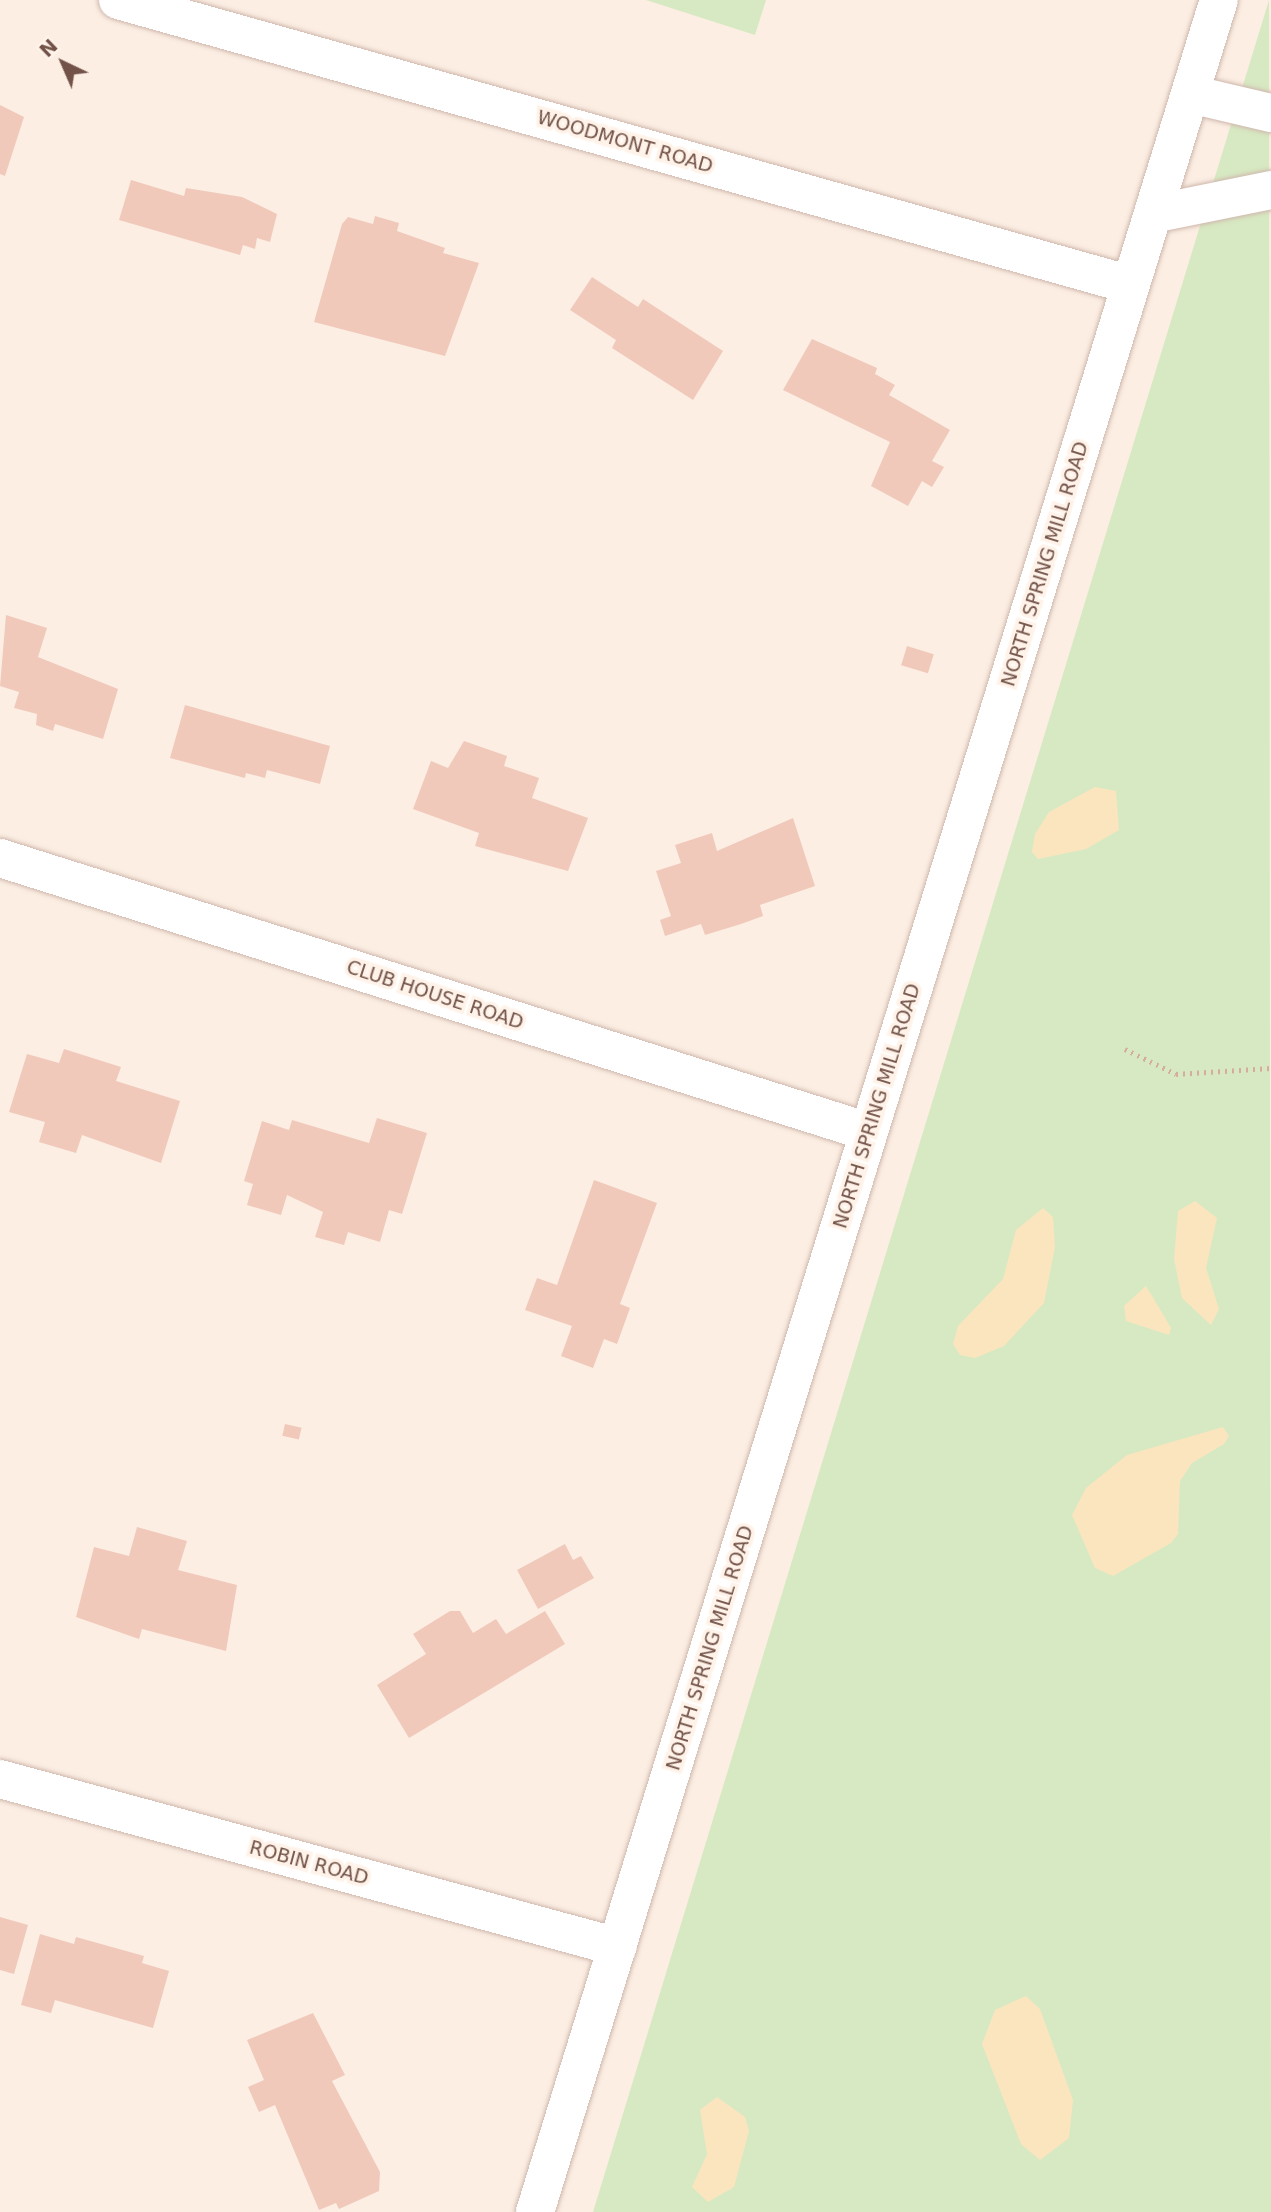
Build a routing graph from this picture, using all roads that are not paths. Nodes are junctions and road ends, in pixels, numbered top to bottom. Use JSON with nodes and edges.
{"nodes":[{"id":1,"x":118,"y":0,"type":"edge"},
{"id":2,"x":1219,"y":0,"type":"edge"},
{"id":3,"x":1190,"y":94,"type":"junction"},
{"id":4,"x":1271,"y":113,"type":"edge"},
{"id":5,"x":1271,"y":190,"type":"edge"},
{"id":6,"x":1153,"y":214,"type":"junction"},
{"id":7,"x":1131,"y":285,"type":"junction"},
{"id":8,"x":0,"y":858,"type":"edge"},
{"id":9,"x":869,"y":1132,"type":"junction"},
{"id":10,"x":0,"y":1779,"type":"edge"},
{"id":11,"x":618,"y":1947,"type":"junction"},
{"id":12,"x":535,"y":2212,"type":"edge"}],
"edges":[{"from":1,"to":7,"type":"street","name":"WOODMONT ROAD"},
{"from":2,"to":3,"type":"street","name":"NORTH SPRING MILL ROAD"},
{"from":3,"to":4,"type":"street"},
{"from":3,"to":6,"type":"street","name":"NORTH SPRING MILL ROAD"},
{"from":5,"to":6,"type":"street"},
{"from":6,"to":7,"type":"street","name":"NORTH SPRING MILL ROAD"},
{"from":7,"to":9,"type":"street","name":"NORTH SPRING MILL ROAD"},
{"from":8,"to":9,"type":"street","name":"CLUB HOUSE ROAD"},
{"from":9,"to":11,"type":"street","name":"NORTH SPRING MILL ROAD"},
{"from":10,"to":11,"type":"street","name":"ROBIN ROAD"},
{"from":11,"to":12,"type":"street","name":"NORTH SPRING MILL ROAD"}]}
